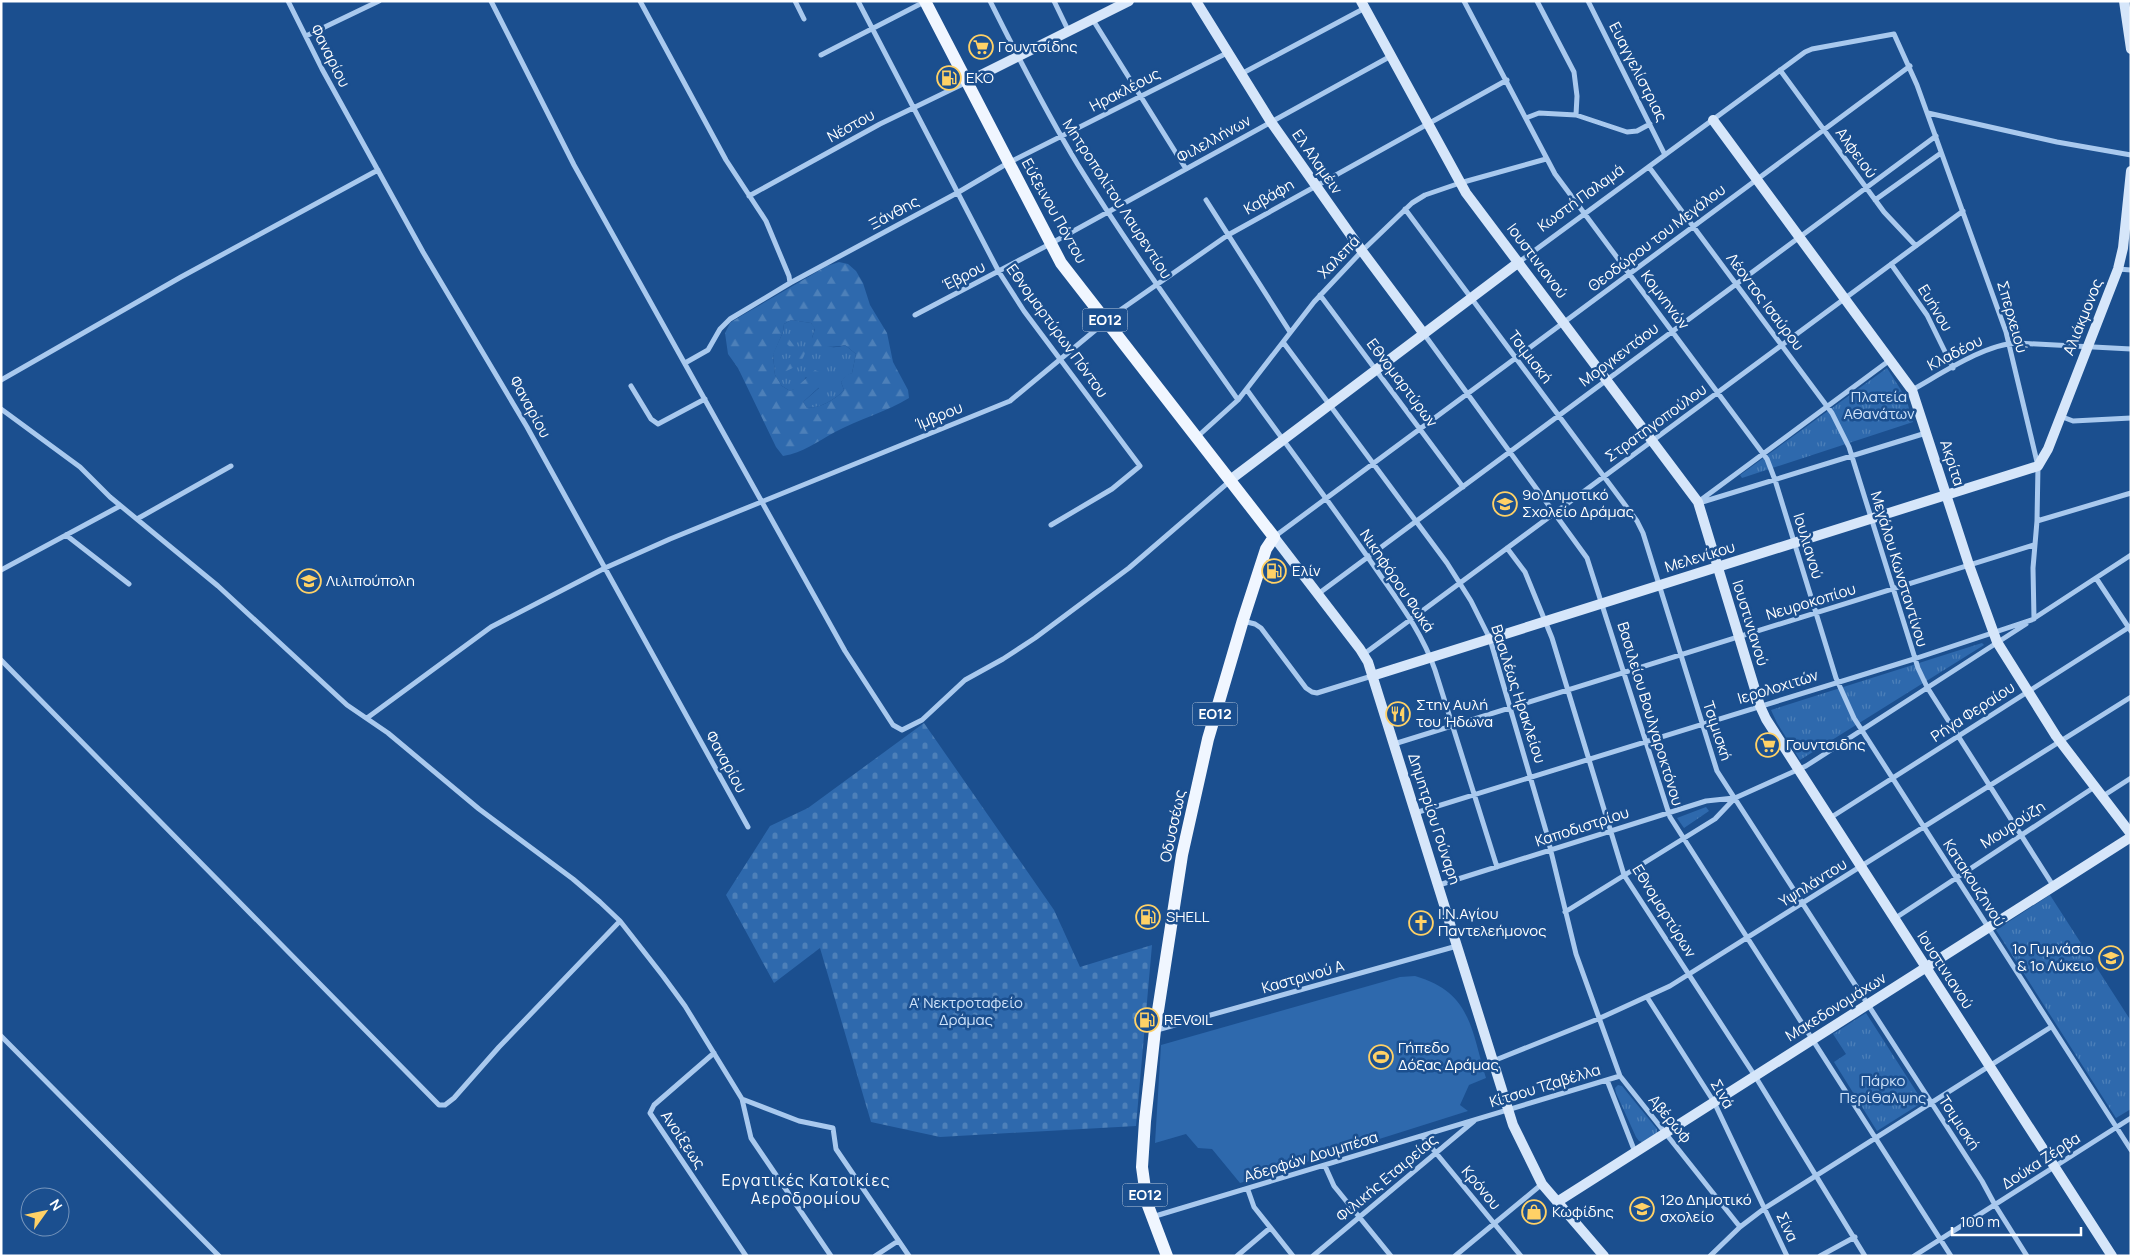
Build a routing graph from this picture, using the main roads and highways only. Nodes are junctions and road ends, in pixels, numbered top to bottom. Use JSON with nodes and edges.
{"nodes":[{"id":1,"x":926,"y":1,"type":"edge"},
{"id":2,"x":1274,"y":537,"type":"joint"},
{"id":3,"x":1167,"y":1256,"type":"edge"}],
"edges":[{"from":1,"to":2,"type":"main road","name":"Εύξεινου Πόντου","number":"ΕΟ12"},
{"from":2,"to":3,"type":"main road","name":"Οδυσσέως","number":"ΕΟ12"}]}
